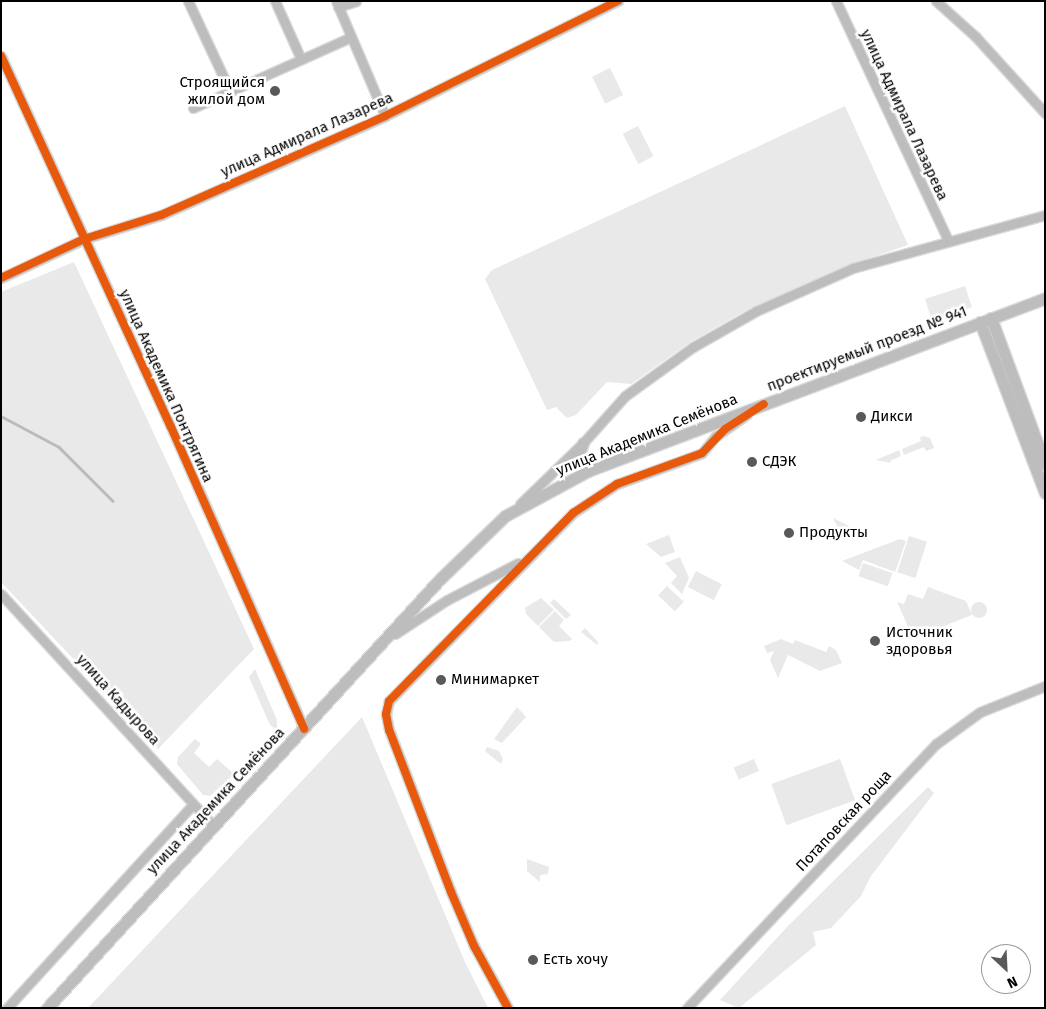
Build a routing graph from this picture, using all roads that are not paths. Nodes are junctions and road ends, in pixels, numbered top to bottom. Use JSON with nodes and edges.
{"nodes":[{"id":1,"x":188,"y":1,"type":"edge"},
{"id":2,"x":274,"y":1,"type":"edge"},
{"id":3,"x":356,"y":1,"type":"edge"},
{"id":4,"x":618,"y":1,"type":"edge"},
{"id":5,"x":836,"y":1,"type":"edge"},
{"id":6,"x":936,"y":1,"type":"edge"},
{"id":7,"x":337,"y":4,"type":"edge"},
{"id":8,"x":351,"y":37,"type":"junction"},
{"id":9,"x":1,"y":56,"type":"edge"},
{"id":10,"x":301,"y":59,"type":"junction"},
{"id":11,"x":230,"y":92,"type":"junction"},
{"id":12,"x":193,"y":108,"type":"dead end"},
{"id":13,"x":1045,"y":112,"type":"edge"},
{"id":14,"x":384,"y":116,"type":"junction"},
{"id":15,"x":1045,"y":215,"type":"edge"},
{"id":16,"x":84,"y":239,"type":"junction"},
{"id":17,"x":948,"y":240,"type":"junction"},
{"id":18,"x":1,"y":278,"type":"edge"},
{"id":19,"x":1045,"y":298,"type":"edge"},
{"id":20,"x":986,"y":320,"type":"junction"},
{"id":21,"x":764,"y":404,"type":"junction"},
{"id":22,"x":583,"y":443,"type":"junction"},
{"id":23,"x":1045,"y":464,"type":"edge"},
{"id":24,"x":588,"y":471,"type":"junction"},
{"id":25,"x":1045,"y":493,"type":"edge"},
{"id":26,"x":515,"y":510,"type":"junction"},
{"id":27,"x":528,"y":558,"type":"junction"},
{"id":28,"x":475,"y":588,"type":"junction"},
{"id":29,"x":1,"y":594,"type":"edge"},
{"id":30,"x":486,"y":601,"type":"junction"},
{"id":31,"x":377,"y":648,"type":"junction"},
{"id":32,"x":1045,"y":686,"type":"edge"},
{"id":33,"x":304,"y":729,"type":"junction"},
{"id":34,"x":193,"y":804,"type":"junction"},
{"id":35,"x":213,"y":825,"type":"junction"},
{"id":36,"x":7,"y":1008,"type":"edge"},
{"id":37,"x":47,"y":1008,"type":"edge"},
{"id":38,"x":508,"y":1008,"type":"edge"},
{"id":39,"x":687,"y":1008,"type":"edge"}],
"edges":[{"from":1,"to":11,"type":"street"},
{"from":2,"to":10,"type":"street"},
{"from":3,"to":7,"type":"street"},
{"from":4,"to":14,"type":"street","name":"улица Адмирала Лазарева"},
{"from":5,"to":17,"type":"street","name":"улица Адмирала Лазарева"},
{"from":6,"to":13,"type":"street"},
{"from":7,"to":8,"type":"street"},
{"from":8,"to":10,"type":"street"},
{"from":8,"to":14,"type":"street"},
{"from":9,"to":16,"type":"street","name":"улица Академика Понтрягина"},
{"from":10,"to":11,"type":"street"},
{"from":11,"to":12,"type":"street"},
{"from":14,"to":16,"type":"street","name":"улица Адмирала Лазарева"},
{"from":15,"to":17,"type":"street","name":"улица Академика Семёнова"},
{"from":16,"to":18,"type":"street","name":"улица Адмирала Лазарева"},
{"from":16,"to":33,"type":"street","name":"улица Академика Понтрягина"},
{"from":17,"to":22,"type":"street","name":"улица Академика Семёнова"},
{"from":19,"to":20,"type":"main road","name":"проектируемый проезд № 941"},
{"from":20,"to":21,"type":"main road","name":"проектируемый проезд № 941"},
{"from":20,"to":23,"type":"main road"},
{"from":20,"to":25,"type":"main road"},
{"from":21,"to":24,"type":"main road","name":"улица Академика Семёнова"},
{"from":21,"to":27,"type":"street"},
{"from":22,"to":24,"type":"main road"},
{"from":22,"to":26,"type":"street","name":"улица Академика Семёнова"},
{"from":24,"to":26,"type":"main road","name":"улица Академика Семёнова"},
{"from":26,"to":31,"type":"main road","name":"улица Академика Семёнова"},
{"from":27,"to":28,"type":"street"},
{"from":27,"to":30,"type":"street"},
{"from":28,"to":30,"type":"street"},
{"from":28,"to":31,"type":"street"},
{"from":29,"to":34,"type":"street","name":"улица Кадырова"},
{"from":30,"to":38,"type":"street"},
{"from":31,"to":33,"type":"main road","name":"улица Академика Семёнова"},
{"from":32,"to":39,"type":"street","name":"Потаповская роща"},
{"from":33,"to":35,"type":"main road","name":"улица Академика Семёнова"},
{"from":34,"to":35,"type":"street","name":"улица Кадырова"},
{"from":34,"to":36,"type":"street"},
{"from":35,"to":37,"type":"main road","name":"улица Академика Семёнова"}]}
